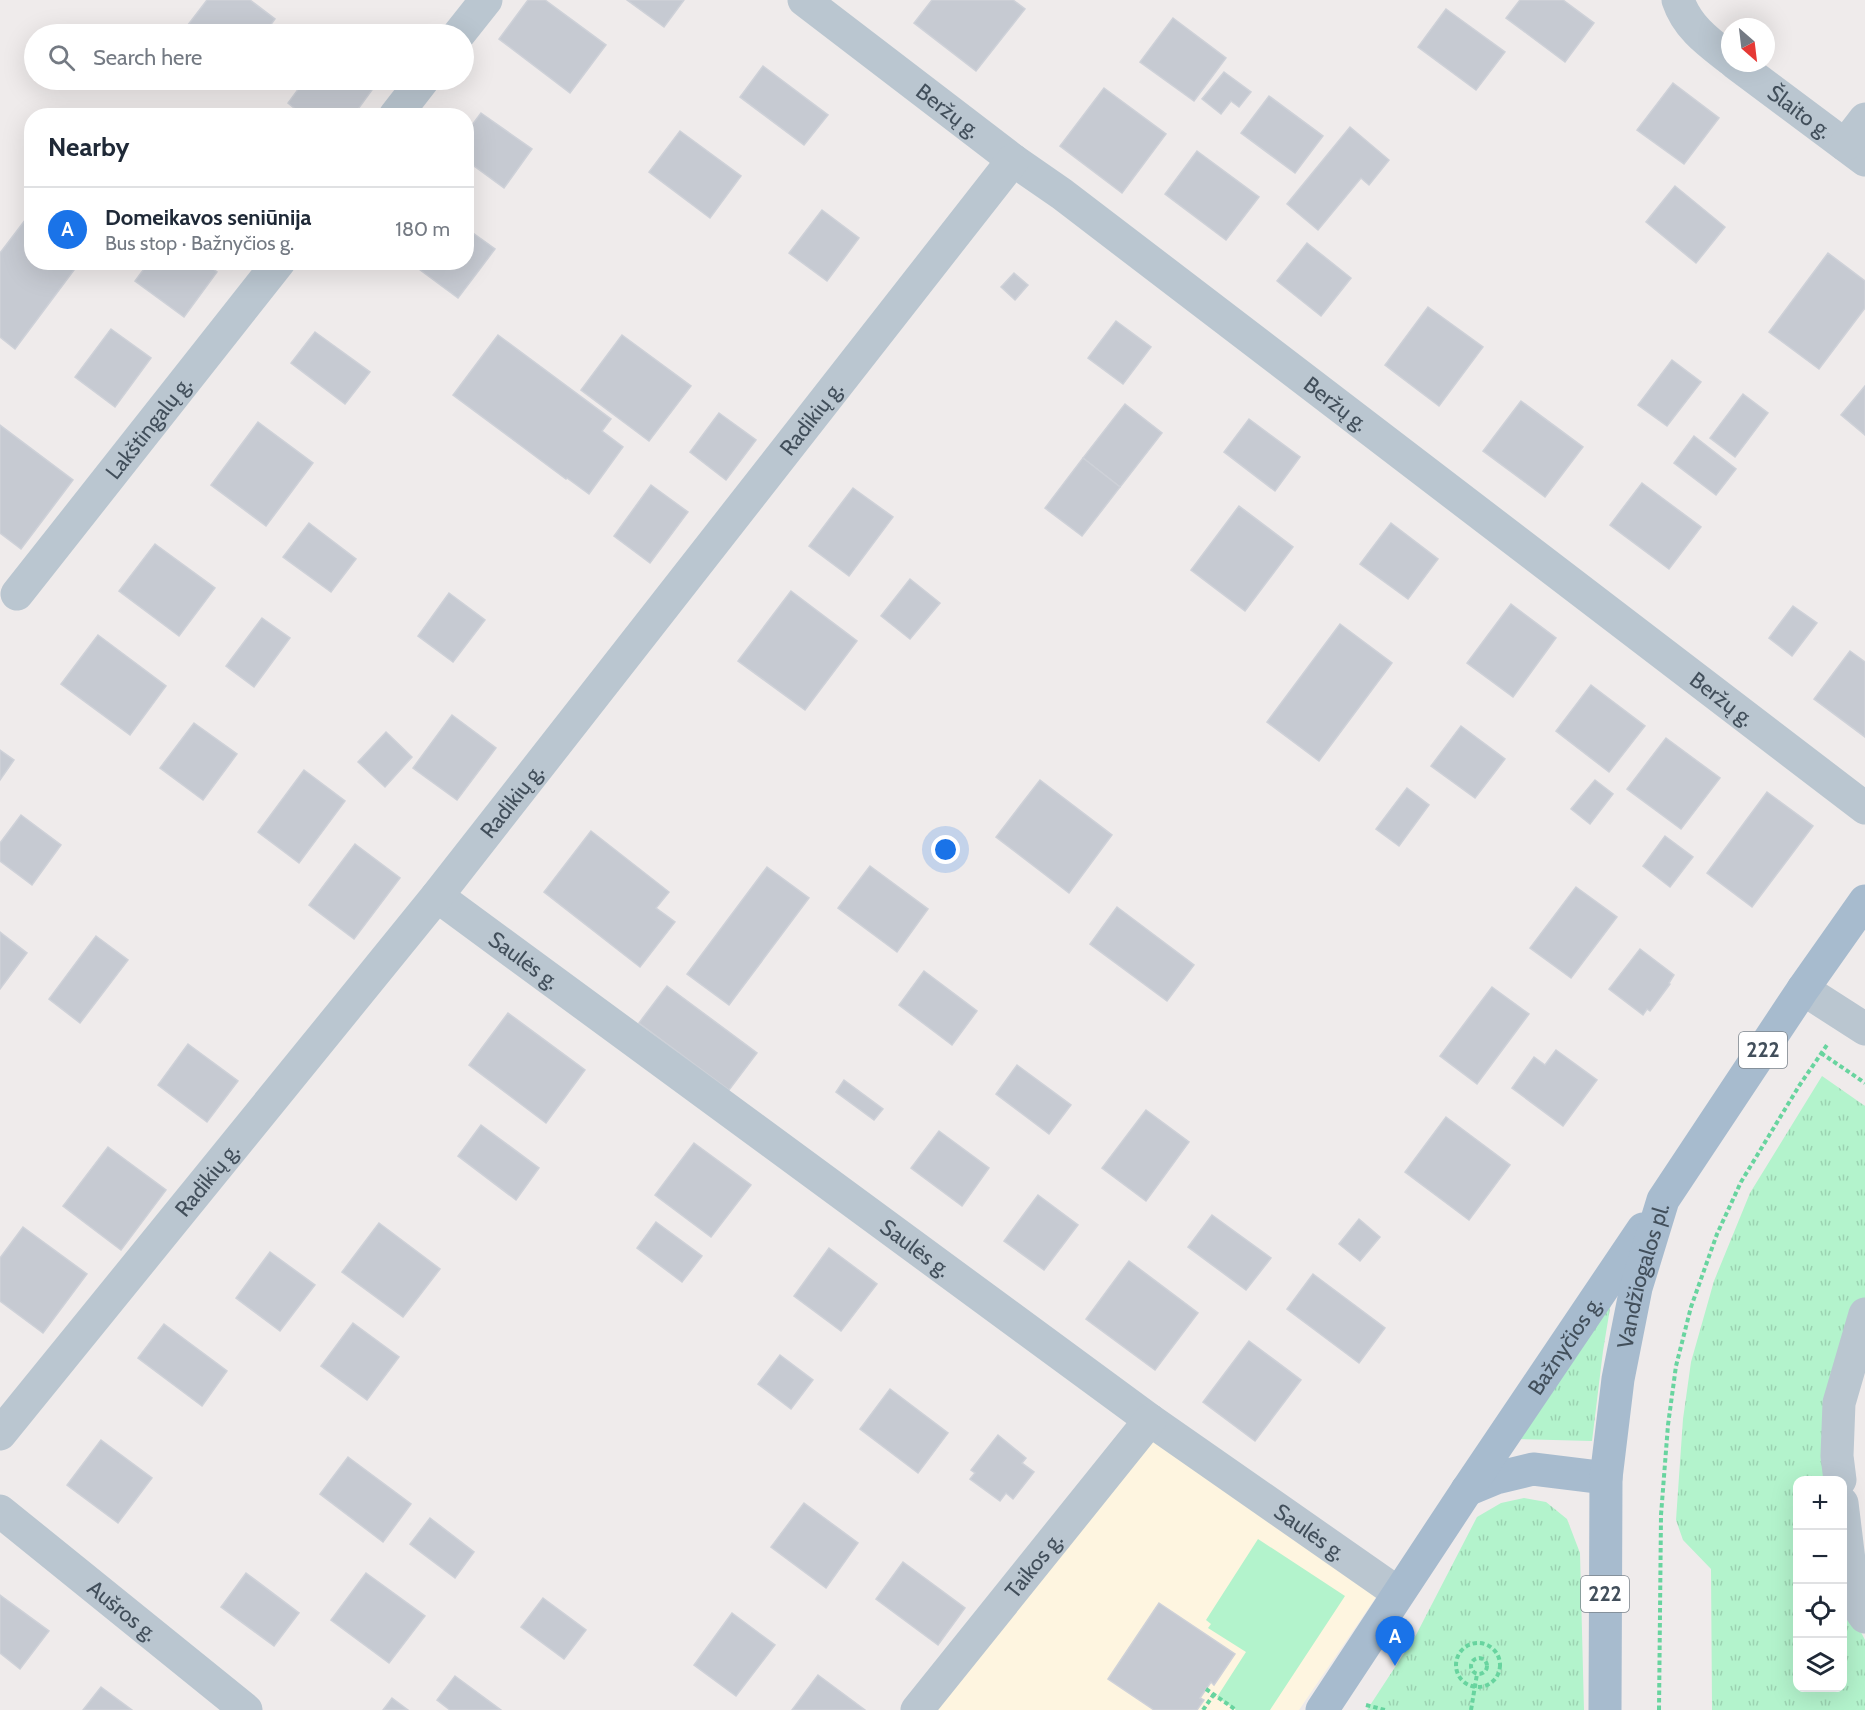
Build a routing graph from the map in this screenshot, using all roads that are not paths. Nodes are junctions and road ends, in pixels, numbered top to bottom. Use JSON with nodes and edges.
{"nodes":[{"id":1,"x":486,"y":0,"type":"edge"},
{"id":2,"x":804,"y":0,"type":"edge"},
{"id":3,"x":1678,"y":0,"type":"edge"},
{"id":4,"x":467,"y":24,"type":"edge"},
{"id":5,"x":1721,"y":52,"type":"edge"},
{"id":6,"x":1748,"y":72,"type":"edge"},
{"id":7,"x":415,"y":90,"type":"edge"},
{"id":8,"x":401,"y":108,"type":"edge"},
{"id":9,"x":1865,"y":119,"type":"edge"},
{"id":10,"x":1855,"y":153,"type":"edge"},
{"id":11,"x":1013,"y":160,"type":"junction"},
{"id":12,"x":273,"y":270,"type":"edge"},
{"id":13,"x":17,"y":594,"type":"dead end"},
{"id":14,"x":1865,"y":808,"type":"edge"},
{"id":15,"x":437,"y":896,"type":"junction"},
{"id":16,"x":1865,"y":901,"type":"edge"},
{"id":17,"x":1803,"y":989,"type":"junction"},
{"id":18,"x":1856,"y":1023,"type":"edge"},
{"id":19,"x":1663,"y":1200,"type":"junction"},
{"id":20,"x":1865,"y":1314,"type":"edge"},
{"id":21,"x":1150,"y":1420,"type":"junction"},
{"id":22,"x":0,"y":1434,"type":"edge"},
{"id":23,"x":1840,"y":1476,"type":"edge"},
{"id":24,"x":1606,"y":1478,"type":"junction"},
{"id":25,"x":1467,"y":1490,"type":"junction"},
{"id":26,"x":0,"y":1511,"type":"edge"},
{"id":27,"x":1845,"y":1530,"type":"edge"},
{"id":28,"x":1398,"y":1593,"type":"junction"},
{"id":29,"x":1865,"y":1617,"type":"edge"},
{"id":30,"x":931,"y":1706,"type":"edge"},
{"id":31,"x":246,"y":1710,"type":"edge"},
{"id":32,"x":1322,"y":1710,"type":"edge"},
{"id":33,"x":1605,"y":1710,"type":"edge"}],
"edges":[{"from":1,"to":4,"type":"street"},
{"from":2,"to":11,"type":"street","name":"Beržų g."},
{"from":3,"to":5,"type":"street"},
{"from":6,"to":10,"type":"street","name":"Šlaito g."},
{"from":7,"to":8,"type":"street"},
{"from":9,"to":10,"type":"street"},
{"from":11,"to":14,"type":"street","name":"Beržų g."},
{"from":11,"to":15,"type":"street","name":"Radikių g."},
{"from":12,"to":13,"type":"street","name":"Lakštingalų g."},
{"from":15,"to":21,"type":"street","name":"Saulės g."},
{"from":15,"to":22,"type":"street","name":"Radikių g."},
{"from":16,"to":17,"type":"main road","name":"Vandžiogalos pl.","number":"222"},
{"from":17,"to":18,"type":"street"},
{"from":17,"to":19,"type":"main road","name":"Vandžiogalos pl.","number":"222"},
{"from":19,"to":24,"type":"main road","name":"Vandžiogalos pl.","number":"222"},
{"from":19,"to":25,"type":"main road","name":"Bažnyčios g."},
{"from":20,"to":23,"type":"street"},
{"from":21,"to":28,"type":"street","name":"Saulės g."},
{"from":21,"to":30,"type":"street","name":"Taikos g."},
{"from":24,"to":25,"type":"main road"},
{"from":24,"to":33,"type":"main road","name":"Vandžiogalos pl.","number":"222"},
{"from":25,"to":28,"type":"main road","name":"Bažnyčios g."},
{"from":26,"to":31,"type":"street","name":"Aušros g."},
{"from":27,"to":29,"type":"street"},
{"from":28,"to":32,"type":"main road","name":"Bažnyčios g."}]}
